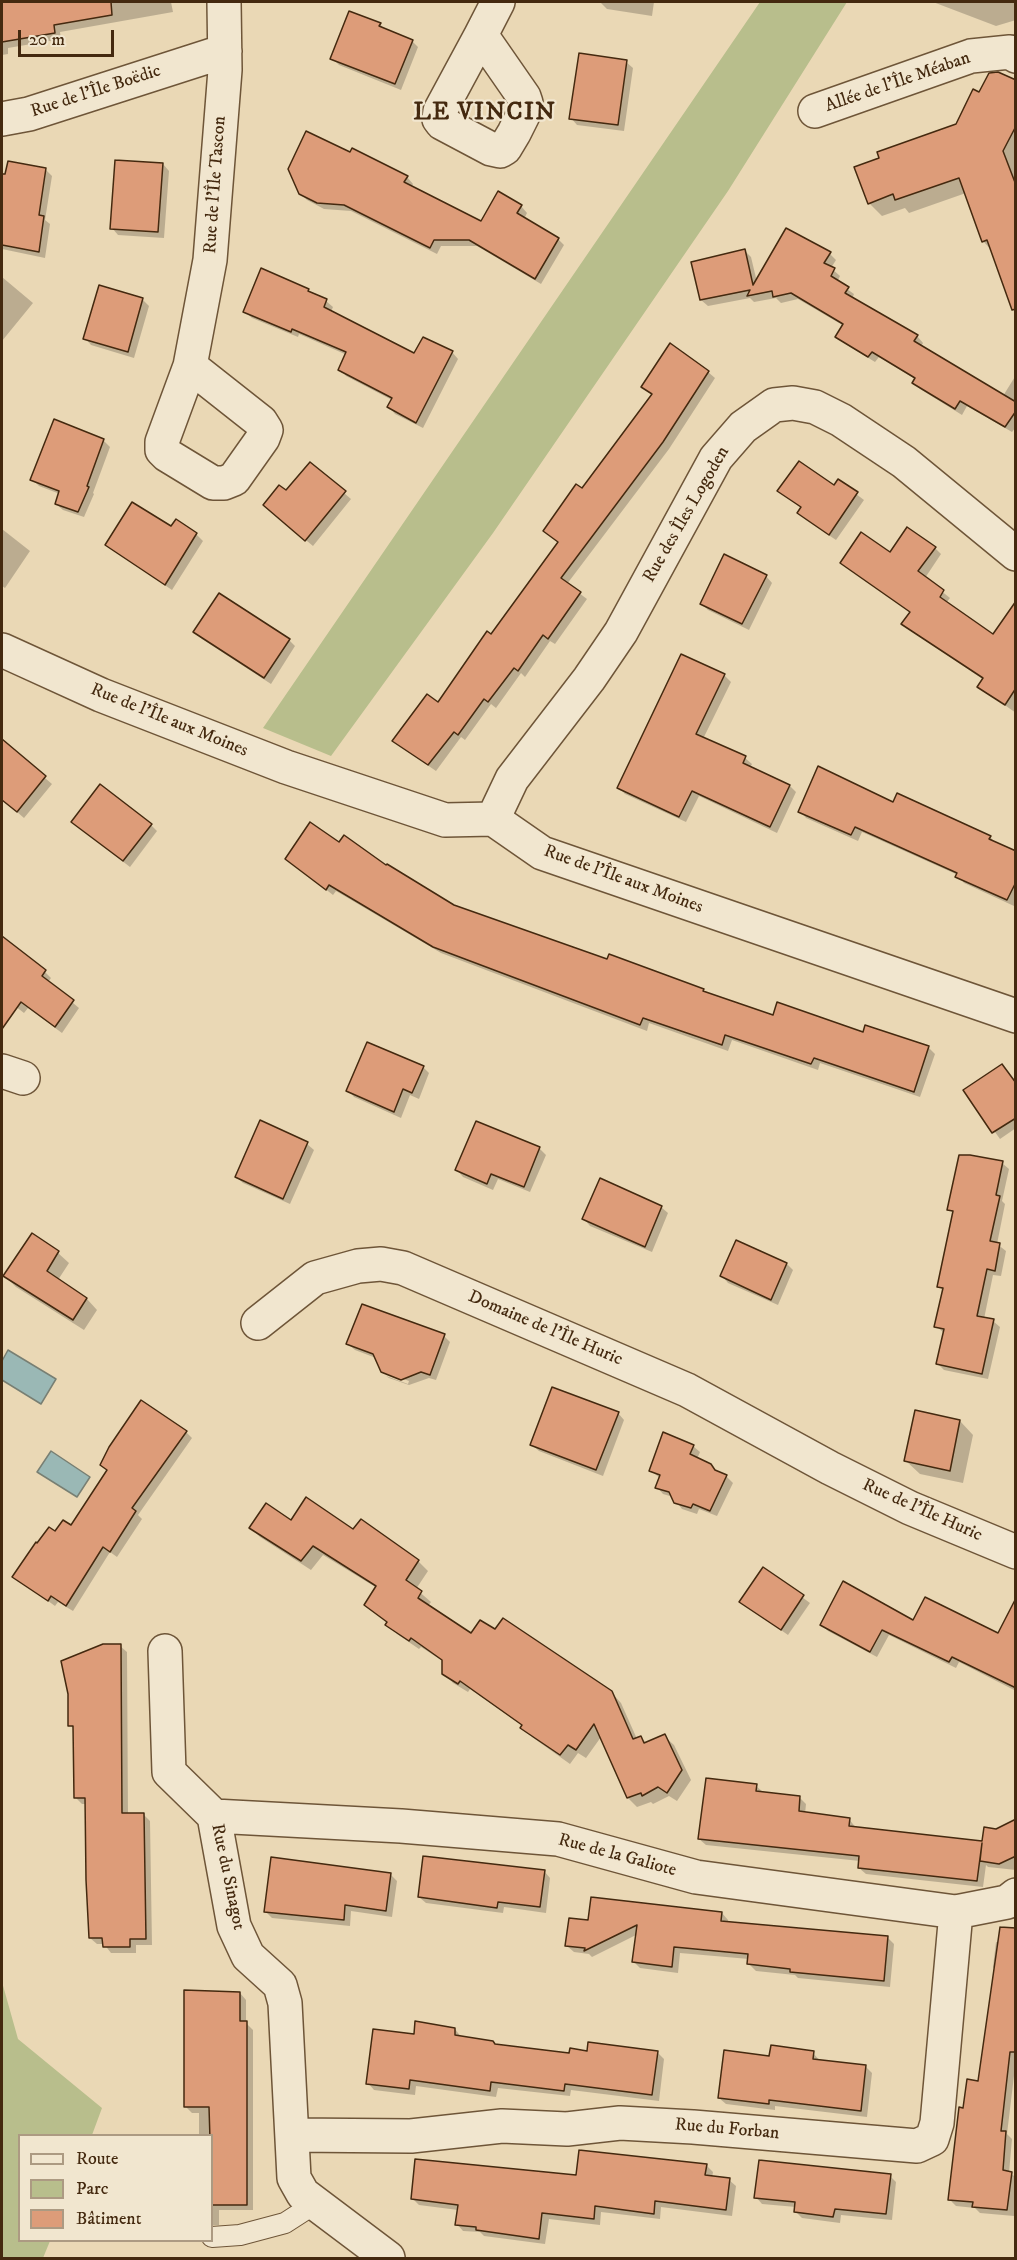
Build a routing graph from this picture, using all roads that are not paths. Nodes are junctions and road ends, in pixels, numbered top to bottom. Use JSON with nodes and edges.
{"nodes":[{"id":1,"x":224,"y":2,"type":"edge"},
{"id":2,"x":498,"y":2,"type":"edge"},
{"id":3,"x":481,"y":35,"type":"dead end"},
{"id":4,"x":225,"y":51,"type":"junction"},
{"id":5,"x":1016,"y":56,"type":"edge"},
{"id":6,"x":815,"y":111,"type":"dead end"},
{"id":7,"x":2,"y":119,"type":"edge"},
{"id":8,"x":190,"y":366,"type":"dead end"},
{"id":9,"x":1016,"y":554,"type":"edge"},
{"id":10,"x":2,"y":650,"type":"edge"},
{"id":11,"x":493,"y":819,"type":"junction"},
{"id":12,"x":1016,"y":1016,"type":"edge"},
{"id":13,"x":258,"y":1323,"type":"dead end"},
{"id":14,"x":830,"y":1468,"type":"joint"},
{"id":15,"x":1016,"y":1552,"type":"edge"},
{"id":16,"x":165,"y":1650,"type":"dead end"},
{"id":17,"x":214,"y":1816,"type":"junction"},
{"id":18,"x":1016,"y":1895,"type":"edge"},
{"id":19,"x":956,"y":1912,"type":"junction"},
{"id":20,"x":292,"y":2135,"type":"junction"},
{"id":21,"x":316,"y":2204,"type":"junction"},
{"id":22,"x":213,"y":2237,"type":"edge"},
{"id":23,"x":388,"y":2259,"type":"edge"}],
"edges":[{"from":1,"to":4,"type":"street","name":"Rue de l'Île Tascon"},
{"from":2,"to":3,"type":"street"},
{"from":4,"to":7,"type":"street","name":"Rue de l'Île Boëdic"},
{"from":4,"to":8,"type":"street","name":"Rue de l'Île Tascon"},
{"from":5,"to":6,"type":"street","name":"Allée de l'Île Méaban"},
{"from":9,"to":11,"type":"street","name":"Rue des Îles Logoden"},
{"from":10,"to":11,"type":"street","name":"Rue de l'Île aux Moines"},
{"from":11,"to":12,"type":"street","name":"Rue de l'Île aux Moines"},
{"from":13,"to":14,"type":"street","name":"Domaine de l'Île Huric"},
{"from":14,"to":15,"type":"street","name":"Rue de l'Île Huric"},
{"from":16,"to":17,"type":"street","name":"Rue du Sinagot"},
{"from":17,"to":19,"type":"street","name":"Rue de la Galiote"},
{"from":17,"to":20,"type":"street","name":"Rue du Sinagot"},
{"from":18,"to":19,"type":"street","name":"Rue de la Galiote"},
{"from":19,"to":20,"type":"street","name":"Rue du Forban"},
{"from":20,"to":21,"type":"street","name":"Rue du Sinagot"},
{"from":21,"to":22,"type":"lane"},
{"from":21,"to":23,"type":"street","name":"Rue du Sinagot"}]}
